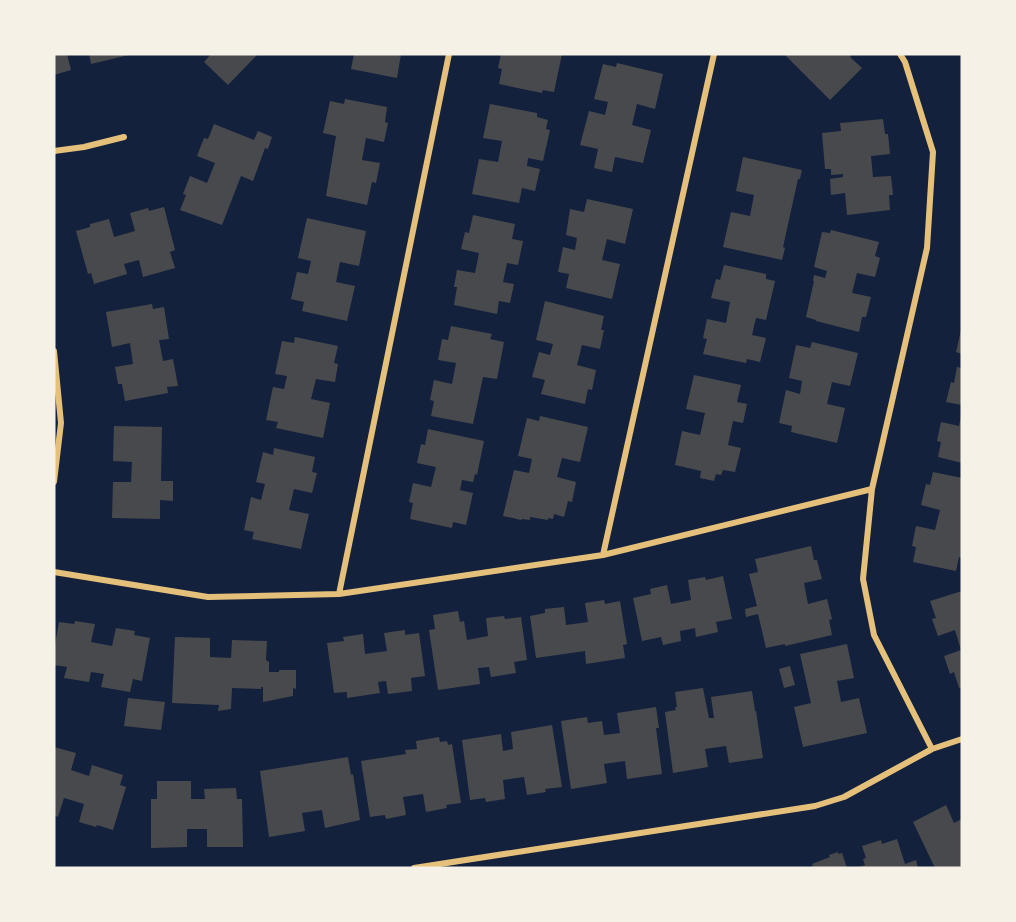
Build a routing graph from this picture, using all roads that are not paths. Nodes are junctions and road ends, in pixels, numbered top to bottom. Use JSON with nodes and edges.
{"nodes":[{"id":1,"x":449,"y":54,"type":"edge"},
{"id":2,"x":714,"y":54,"type":"edge"},
{"id":3,"x":900,"y":54,"type":"edge"},
{"id":4,"x":124,"y":137,"type":"dead end"},
{"id":5,"x":54,"y":151,"type":"edge"},
{"id":6,"x":54,"y":351,"type":"edge"},
{"id":7,"x":54,"y":482,"type":"edge"},
{"id":8,"x":872,"y":489,"type":"junction"},
{"id":9,"x":603,"y":555,"type":"junction"},
{"id":10,"x":54,"y":572,"type":"edge"},
{"id":11,"x":339,"y":594,"type":"junction"},
{"id":12,"x":962,"y":740,"type":"edge"},
{"id":13,"x":932,"y":749,"type":"junction"},
{"id":14,"x":414,"y":868,"type":"edge"}],
"edges":[{"from":1,"to":11,"type":"street"},
{"from":2,"to":9,"type":"street"},
{"from":3,"to":8,"type":"street"},
{"from":4,"to":5,"type":"street"},
{"from":6,"to":7,"type":"street"},
{"from":8,"to":9,"type":"street"},
{"from":8,"to":13,"type":"street"},
{"from":9,"to":11,"type":"street"},
{"from":10,"to":11,"type":"street"},
{"from":12,"to":13,"type":"street"},
{"from":13,"to":14,"type":"street"}]}
